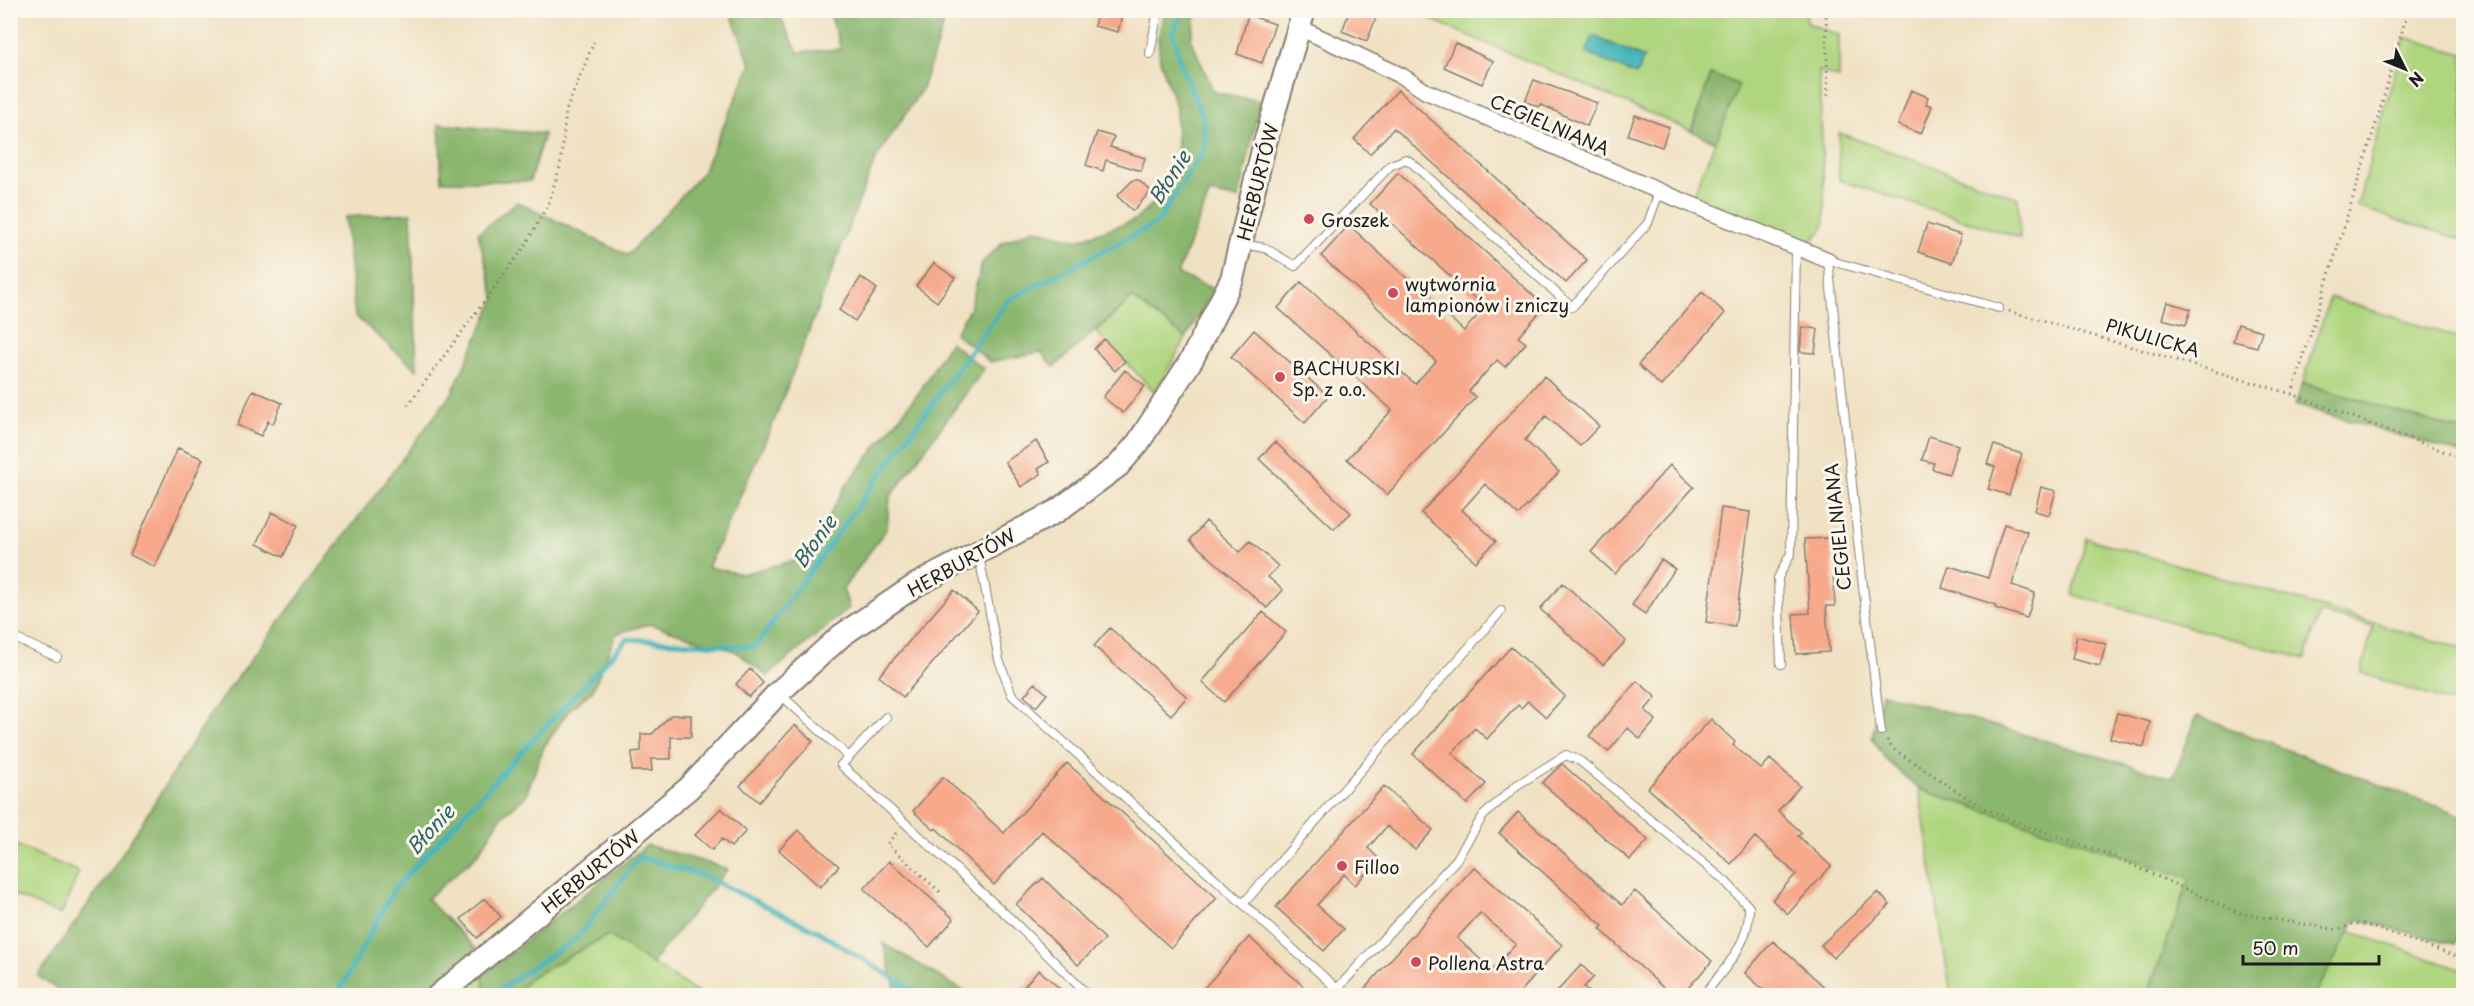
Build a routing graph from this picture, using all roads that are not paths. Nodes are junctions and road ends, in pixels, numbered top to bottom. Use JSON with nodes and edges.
{"nodes":[{"id":1,"x":1158,"y":10,"type":"edge"},
{"id":2,"x":1301,"y":19,"type":"edge"},
{"id":3,"x":1150,"y":54,"type":"dead end"},
{"id":4,"x":1659,"y":192,"type":"junction"},
{"id":5,"x":1242,"y":244,"type":"junction"},
{"id":6,"x":1796,"y":248,"type":"junction"},
{"id":7,"x":1828,"y":260,"type":"junction"},
{"id":8,"x":1999,"y":308,"type":"road end"},
{"id":9,"x":978,"y":551,"type":"junction"},
{"id":10,"x":1501,"y":611,"type":"dead end"},
{"id":11,"x":10,"y":636,"type":"edge"},
{"id":12,"x":57,"y":657,"type":"dead end"},
{"id":13,"x":1780,"y":664,"type":"dead end"},
{"id":14,"x":778,"y":693,"type":"junction"},
{"id":15,"x":886,"y":717,"type":"dead end"},
{"id":16,"x":1881,"y":731,"type":"road end"},
{"id":17,"x":849,"y":757,"type":"junction"},
{"id":18,"x":1243,"y":904,"type":"junction"},
{"id":19,"x":1337,"y":989,"type":"junction"},
{"id":20,"x":438,"y":996,"type":"edge"},
{"id":21,"x":1089,"y":996,"type":"edge"},
{"id":22,"x":1345,"y":996,"type":"edge"},
{"id":23,"x":1703,"y":996,"type":"edge"}],
"edges":[{"from":1,"to":3,"type":"lane"},
{"from":2,"to":4,"type":"street","name":"CEGIELNIANA"},
{"from":2,"to":5,"type":"street","name":"HERBURTÓW"},
{"from":4,"to":5,"type":"lane"},
{"from":4,"to":6,"type":"street","name":"CEGIELNIANA"},
{"from":5,"to":9,"type":"street","name":"HERBURTÓW"},
{"from":6,"to":7,"type":"street","name":"CEGIELNIANA"},
{"from":6,"to":13,"type":"lane"},
{"from":7,"to":8,"type":"lane"},
{"from":7,"to":16,"type":"lane","name":"CEGIELNIANA"},
{"from":9,"to":14,"type":"street","name":"HERBURTÓW"},
{"from":9,"to":18,"type":"lane"},
{"from":10,"to":18,"type":"lane"},
{"from":11,"to":12,"type":"lane"},
{"from":14,"to":17,"type":"lane"},
{"from":14,"to":20,"type":"street","name":"HERBURTÓW"},
{"from":15,"to":17,"type":"lane"},
{"from":17,"to":21,"type":"lane"},
{"from":18,"to":19,"type":"lane"},
{"from":19,"to":22,"type":"lane"},
{"from":19,"to":23,"type":"lane"}]}
